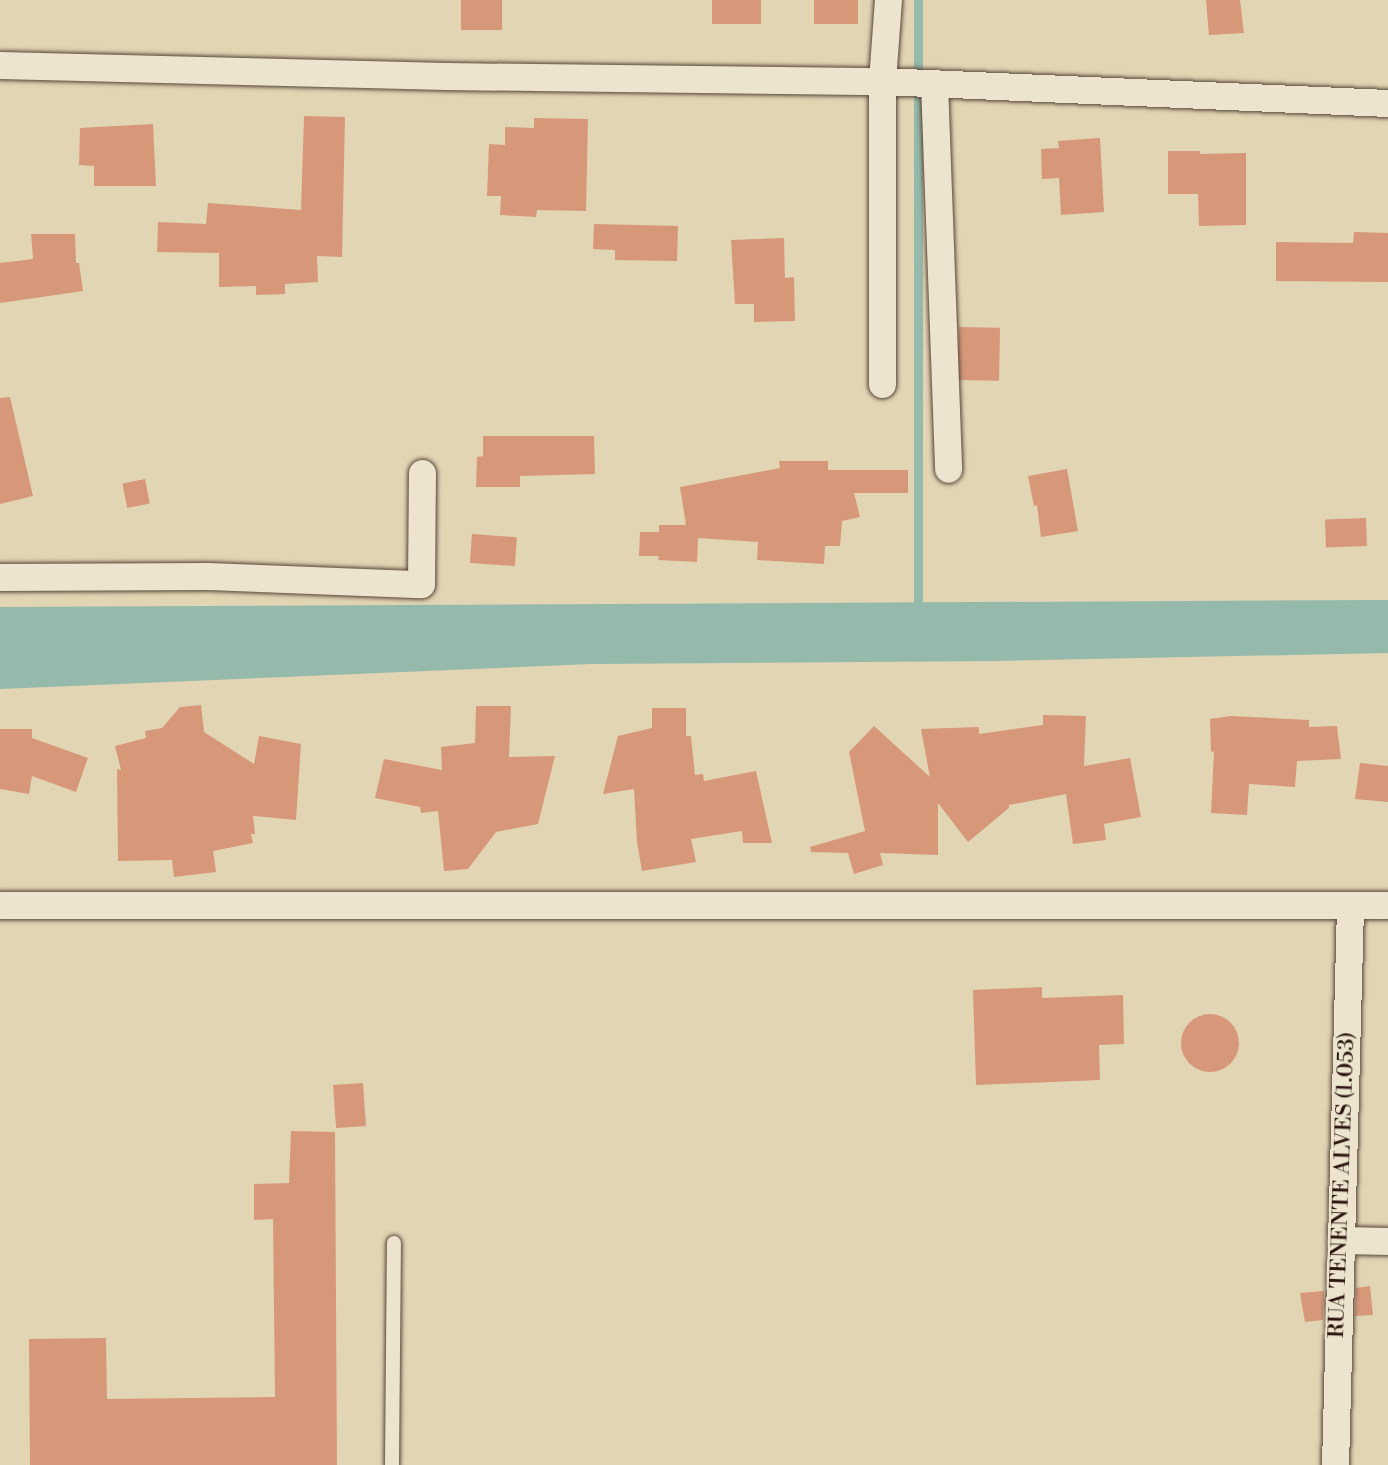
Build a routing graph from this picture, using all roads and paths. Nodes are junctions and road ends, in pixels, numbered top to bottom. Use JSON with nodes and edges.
{"nodes":[{"id":1,"x":888,"y":0,"type":"edge"},
{"id":2,"x":0,"y":65,"type":"edge"},
{"id":3,"x":882,"y":81,"type":"junction"},
{"id":4,"x":934,"y":83,"type":"junction"},
{"id":5,"x":1388,"y":103,"type":"edge"},
{"id":6,"x":882,"y":384,"type":"dead end"},
{"id":7,"x":948,"y":469,"type":"dead end"},
{"id":8,"x":422,"y":473,"type":"dead end"},
{"id":9,"x":0,"y":577,"type":"edge"},
{"id":10,"x":0,"y":905,"type":"edge"},
{"id":11,"x":1388,"y":905,"type":"edge"},
{"id":12,"x":1350,"y":906,"type":"junction"},
{"id":13,"x":1342,"y":1240,"type":"junction"},
{"id":14,"x":1388,"y":1241,"type":"edge"},
{"id":15,"x":394,"y":1243,"type":"dead end"},
{"id":16,"x":392,"y":1465,"type":"edge"},
{"id":17,"x":1335,"y":1465,"type":"edge"}],
"edges":[{"from":1,"to":3,"type":"street"},
{"from":2,"to":3,"type":"street"},
{"from":3,"to":4,"type":"street"},
{"from":3,"to":6,"type":"street"},
{"from":4,"to":5,"type":"street"},
{"from":4,"to":7,"type":"street"},
{"from":8,"to":9,"type":"street"},
{"from":10,"to":12,"type":"street"},
{"from":11,"to":12,"type":"street"},
{"from":12,"to":13,"type":"street","name":"RUA TENENTE ALVES (1.053)"},
{"from":13,"to":14,"type":"street"},
{"from":13,"to":17,"type":"street","name":"RUA TENENTE ALVES (1.053)"},
{"from":15,"to":16,"type":"lane"}]}
